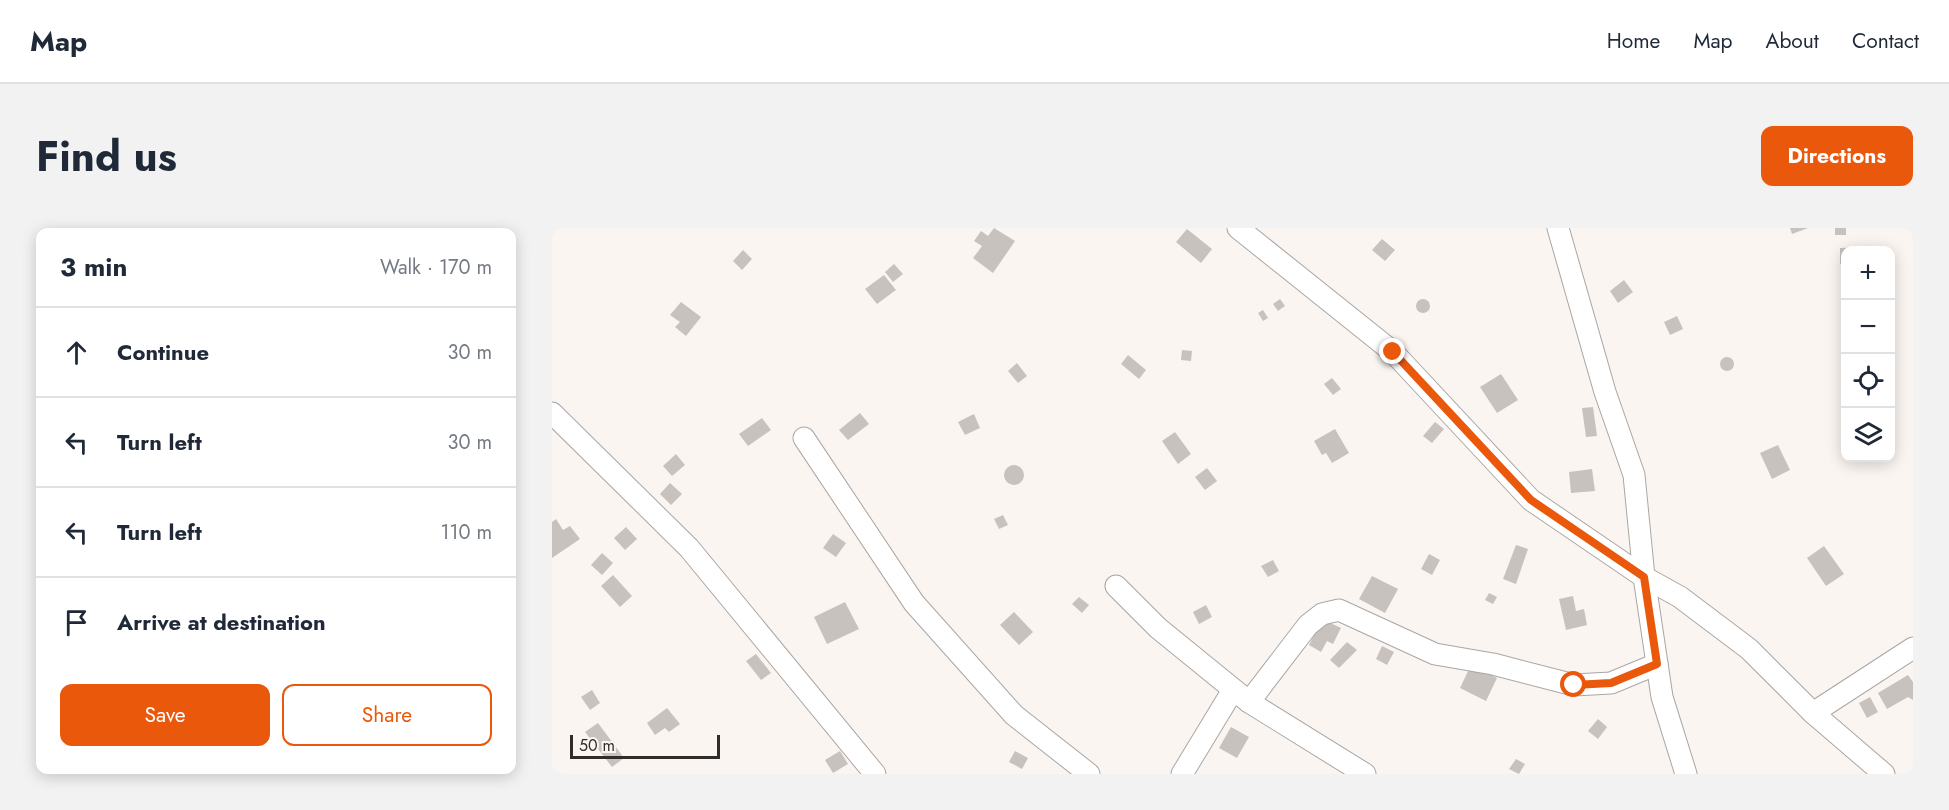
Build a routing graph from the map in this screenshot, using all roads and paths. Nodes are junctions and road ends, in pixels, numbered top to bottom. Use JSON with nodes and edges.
{"nodes":[{"id":1,"x":1238,"y":228,"type":"edge"},
{"id":2,"x":1558,"y":228,"type":"edge"},
{"id":3,"x":552,"y":414,"type":"edge"},
{"id":4,"x":804,"y":438,"type":"dead end"},
{"id":5,"x":1644,"y":577,"type":"junction"},
{"id":6,"x":1116,"y":586,"type":"dead end"},
{"id":7,"x":1913,"y":648,"type":"edge"},
{"id":8,"x":1657,"y":664,"type":"junction"},
{"id":9,"x":1241,"y":696,"type":"junction"},
{"id":10,"x":1813,"y":713,"type":"junction"},
{"id":11,"x":875,"y":774,"type":"edge"},
{"id":12,"x":1089,"y":774,"type":"edge"},
{"id":13,"x":1182,"y":774,"type":"edge"},
{"id":14,"x":1365,"y":774,"type":"edge"},
{"id":15,"x":1686,"y":774,"type":"edge"},
{"id":16,"x":1884,"y":774,"type":"edge"}],
"edges":[{"from":1,"to":5,"type":"street"},
{"from":2,"to":5,"type":"street"},
{"from":3,"to":11,"type":"street"},
{"from":4,"to":12,"type":"street"},
{"from":5,"to":8,"type":"street"},
{"from":5,"to":10,"type":"street"},
{"from":6,"to":9,"type":"street"},
{"from":7,"to":10,"type":"street"},
{"from":8,"to":9,"type":"street"},
{"from":8,"to":15,"type":"street"},
{"from":9,"to":13,"type":"street"},
{"from":9,"to":14,"type":"street"},
{"from":10,"to":16,"type":"street"}]}
